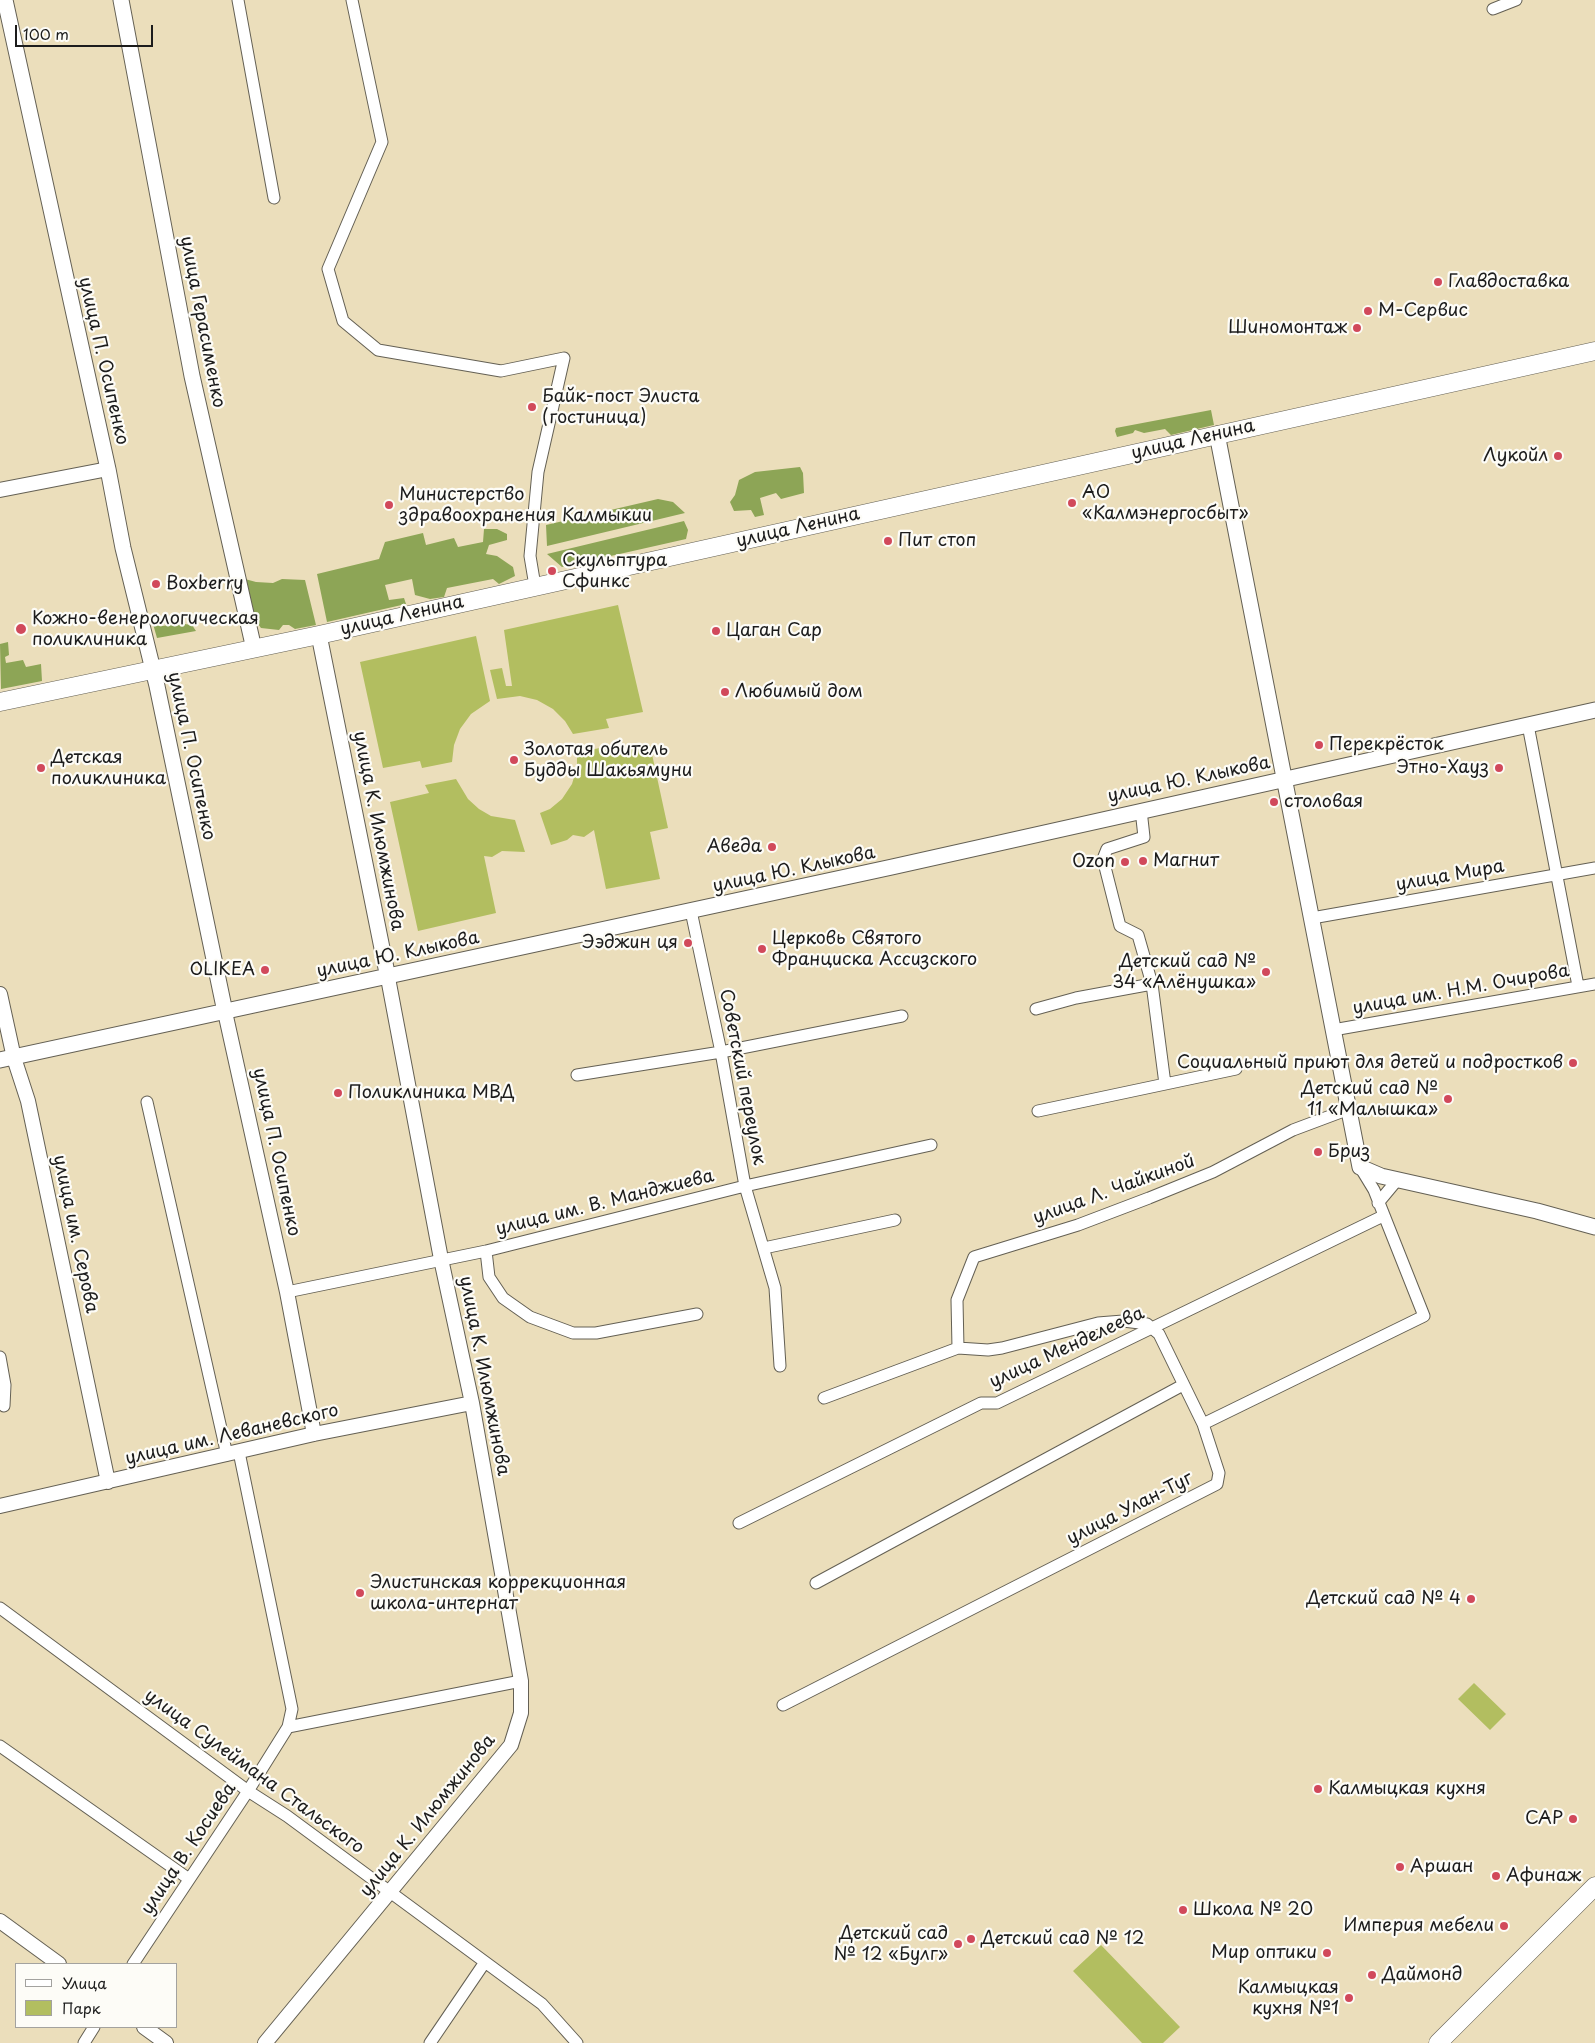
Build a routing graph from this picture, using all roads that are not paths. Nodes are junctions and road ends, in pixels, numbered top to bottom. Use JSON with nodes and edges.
{"nodes":[{"id":1,"x":5,"y":0,"type":"edge"},
{"id":2,"x":121,"y":0,"type":"edge"},
{"id":3,"x":238,"y":0,"type":"edge"},
{"id":4,"x":352,"y":0,"type":"edge"},
{"id":5,"x":1516,"y":0,"type":"edge"},
{"id":6,"x":1493,"y":9,"type":"dead end"},
{"id":7,"x":274,"y":198,"type":"dead end"},
{"id":8,"x":1595,"y":351,"type":"edge"},
{"id":9,"x":1217,"y":434,"type":"junction"},
{"id":10,"x":108,"y":469,"type":"junction"},
{"id":11,"x":0,"y":490,"type":"edge"},
{"id":12,"x":535,"y":586,"type":"junction"},
{"id":13,"x":319,"y":635,"type":"junction"},
{"id":14,"x":254,"y":649,"type":"junction"},
{"id":15,"x":153,"y":671,"type":"junction"},
{"id":16,"x":0,"y":702,"type":"edge"},
{"id":17,"x":1595,"y":710,"type":"edge"},
{"id":18,"x":1528,"y":725,"type":"junction"},
{"id":19,"x":1284,"y":779,"type":"junction"},
{"id":20,"x":1141,"y":810,"type":"junction"},
{"id":21,"x":1595,"y":868,"type":"edge"},
{"id":22,"x":1558,"y":874,"type":"junction"},
{"id":23,"x":691,"y":912,"type":"junction"},
{"id":24,"x":1312,"y":918,"type":"junction"},
{"id":25,"x":388,"y":978,"type":"junction"},
{"id":26,"x":1152,"y":984,"type":"junction"},
{"id":27,"x":1595,"y":984,"type":"edge"},
{"id":28,"x":1578,"y":986,"type":"junction"},
{"id":29,"x":0,"y":994,"type":"edge"},
{"id":30,"x":1036,"y":1009,"type":"dead end"},
{"id":31,"x":225,"y":1012,"type":"junction"},
{"id":32,"x":902,"y":1016,"type":"dead end"},
{"id":33,"x":1333,"y":1030,"type":"junction"},
{"id":34,"x":721,"y":1052,"type":"junction"},
{"id":35,"x":7,"y":1059,"type":"edge"},
{"id":36,"x":1236,"y":1069,"type":"dead end"},
{"id":37,"x":577,"y":1075,"type":"dead end"},
{"id":38,"x":1165,"y":1084,"type":"junction"},
{"id":39,"x":147,"y":1102,"type":"dead end"},
{"id":40,"x":1349,"y":1109,"type":"junction"},
{"id":41,"x":1038,"y":1111,"type":"dead end"},
{"id":42,"x":931,"y":1144,"type":"dead end"},
{"id":43,"x":1360,"y":1167,"type":"junction"},
{"id":44,"x":1398,"y":1179,"type":"junction"},
{"id":45,"x":745,"y":1186,"type":"junction"},
{"id":46,"x":1378,"y":1203,"type":"junction"},
{"id":47,"x":1383,"y":1216,"type":"junction"},
{"id":48,"x":895,"y":1220,"type":"dead end"},
{"id":49,"x":1595,"y":1227,"type":"edge"},
{"id":50,"x":764,"y":1248,"type":"junction"},
{"id":51,"x":486,"y":1251,"type":"junction"},
{"id":52,"x":441,"y":1259,"type":"junction"},
{"id":53,"x":287,"y":1292,"type":"junction"},
{"id":54,"x":697,"y":1314,"type":"dead end"},
{"id":55,"x":1150,"y":1328,"type":"junction"},
{"id":56,"x":958,"y":1348,"type":"junction"},
{"id":57,"x":0,"y":1357,"type":"edge"},
{"id":58,"x":780,"y":1366,"type":"dead end"},
{"id":59,"x":1184,"y":1386,"type":"junction"},
{"id":60,"x":824,"y":1398,"type":"dead end"},
{"id":61,"x":472,"y":1403,"type":"junction"},
{"id":62,"x":4,"y":1406,"type":"dead end"},
{"id":63,"x":1202,"y":1424,"type":"junction"},
{"id":64,"x":314,"y":1434,"type":"junction"},
{"id":65,"x":233,"y":1454,"type":"junction"},
{"id":66,"x":108,"y":1482,"type":"junction"},
{"id":67,"x":0,"y":1506,"type":"edge"},
{"id":68,"x":739,"y":1523,"type":"dead end"},
{"id":69,"x":816,"y":1583,"type":"dead end"},
{"id":70,"x":0,"y":1608,"type":"edge"},
{"id":71,"x":521,"y":1681,"type":"junction"},
{"id":72,"x":783,"y":1705,"type":"dead end"},
{"id":73,"x":288,"y":1727,"type":"junction"},
{"id":74,"x":0,"y":1746,"type":"edge"},
{"id":75,"x":248,"y":1791,"type":"junction"},
{"id":76,"x":188,"y":1879,"type":"junction"},
{"id":77,"x":1595,"y":1886,"type":"edge"},
{"id":78,"x":390,"y":1893,"type":"junction"},
{"id":79,"x":0,"y":1921,"type":"edge"},
{"id":80,"x":485,"y":1962,"type":"junction"},
{"id":81,"x":58,"y":1963,"type":"edge"},
{"id":82,"x":134,"y":1963,"type":"edge"},
{"id":83,"x":93,"y":2028,"type":"edge"},
{"id":84,"x":145,"y":2028,"type":"edge"},
{"id":85,"x":84,"y":2043,"type":"edge"},
{"id":86,"x":166,"y":2043,"type":"edge"},
{"id":87,"x":265,"y":2043,"type":"edge"},
{"id":88,"x":430,"y":2043,"type":"edge"},
{"id":89,"x":577,"y":2043,"type":"edge"},
{"id":90,"x":1438,"y":2043,"type":"edge"}],
"edges":[{"from":1,"to":10,"type":"main road","name":"улица П. Осипенко"},
{"from":2,"to":14,"type":"main road","name":"улица Герасименко"},
{"from":3,"to":7,"type":"street"},
{"from":4,"to":12,"type":"street"},
{"from":5,"to":6,"type":"street"},
{"from":8,"to":9,"type":"main road","name":"улица Ленина"},
{"from":9,"to":12,"type":"main road","name":"улица Ленина"},
{"from":9,"to":19,"type":"main road"},
{"from":10,"to":11,"type":"street"},
{"from":10,"to":15,"type":"main road","name":"улица П. Осипенко"},
{"from":12,"to":13,"type":"main road","name":"улица Ленина"},
{"from":13,"to":14,"type":"main road","name":"улица Ленина"},
{"from":13,"to":25,"type":"main road","name":"улица К. Илюмжинова"},
{"from":14,"to":15,"type":"main road","name":"улица Ленина"},
{"from":15,"to":16,"type":"main road","name":"улица Ленина"},
{"from":15,"to":31,"type":"main road","name":"улица П. Осипенко"},
{"from":17,"to":18,"type":"main road","name":"улица Ю. Клыкова"},
{"from":18,"to":19,"type":"main road","name":"улица Ю. Клыкова"},
{"from":18,"to":22,"type":"street"},
{"from":19,"to":20,"type":"main road","name":"улица Ю. Клыкова"},
{"from":19,"to":24,"type":"main road"},
{"from":20,"to":23,"type":"main road","name":"улица Ю. Клыкова"},
{"from":20,"to":26,"type":"street"},
{"from":21,"to":22,"type":"street","name":"улица Мира"},
{"from":22,"to":24,"type":"street","name":"улица Мира"},
{"from":22,"to":28,"type":"street"},
{"from":23,"to":25,"type":"main road","name":"улица Ю. Клыкова"},
{"from":23,"to":34,"type":"street","name":"Советский переулок"},
{"from":24,"to":33,"type":"main road"},
{"from":25,"to":31,"type":"main road","name":"улица Ю. Клыкова"},
{"from":25,"to":52,"type":"street","name":"улица К. Илюмжинова"},
{"from":26,"to":30,"type":"street"},
{"from":26,"to":38,"type":"street"},
{"from":27,"to":28,"type":"street","name":"улица им. Н.М. Очирова"},
{"from":28,"to":33,"type":"street","name":"улица им. Н.М. Очирова"},
{"from":29,"to":35,"type":"street","name":"улица им. Серова"},
{"from":31,"to":35,"type":"main road","name":"улица Ю. Клыкова"},
{"from":31,"to":53,"type":"street","name":"улица П. Осипенко"},
{"from":32,"to":34,"type":"street"},
{"from":33,"to":40,"type":"main road"},
{"from":34,"to":37,"type":"street"},
{"from":34,"to":45,"type":"street","name":"Советский переулок"},
{"from":35,"to":66,"type":"street","name":"улица им. Серова"},
{"from":36,"to":38,"type":"street"},
{"from":38,"to":41,"type":"street"},
{"from":39,"to":65,"type":"street"},
{"from":40,"to":43,"type":"main road"},
{"from":40,"to":56,"type":"street","name":"улица Л. Чайкиной"},
{"from":42,"to":45,"type":"street","name":"улица им. В. Манджиева"},
{"from":43,"to":44,"type":"main road"},
{"from":43,"to":46,"type":"street"},
{"from":44,"to":46,"type":"street"},
{"from":44,"to":49,"type":"main road"},
{"from":45,"to":50,"type":"street","name":"Советский переулок"},
{"from":45,"to":51,"type":"street","name":"улица им. В. Манджиева"},
{"from":46,"to":47,"type":"street"},
{"from":47,"to":55,"type":"street","name":"улица Менделеева"},
{"from":47,"to":63,"type":"street"},
{"from":48,"to":50,"type":"street"},
{"from":50,"to":58,"type":"street","name":"Советский переулок"},
{"from":51,"to":52,"type":"street","name":"улица им. В. Манджиева"},
{"from":51,"to":54,"type":"street"},
{"from":52,"to":53,"type":"street","name":"улица им. В. Манджиева"},
{"from":52,"to":61,"type":"street","name":"улица К. Илюмжинова"},
{"from":53,"to":64,"type":"street","name":"улица П. Осипенко"},
{"from":55,"to":56,"type":"street"},
{"from":55,"to":59,"type":"street"},
{"from":55,"to":68,"type":"street","name":"улица Менделеева"},
{"from":56,"to":60,"type":"street"},
{"from":57,"to":62,"type":"street"},
{"from":59,"to":63,"type":"street"},
{"from":59,"to":69,"type":"street"},
{"from":61,"to":64,"type":"street","name":"улица им. Леваневского"},
{"from":61,"to":71,"type":"street","name":"улица К. Илюмжинова"},
{"from":63,"to":72,"type":"street","name":"улица Улан-Туг"},
{"from":64,"to":65,"type":"street","name":"улица им. Леваневского"},
{"from":65,"to":66,"type":"street","name":"улица им. Леваневского"},
{"from":65,"to":73,"type":"street","name":"улица В. Косиева"},
{"from":66,"to":67,"type":"street","name":"улица им. Леваневского"},
{"from":70,"to":75,"type":"street","name":"улица Сулеймана Стальского"},
{"from":71,"to":73,"type":"street"},
{"from":71,"to":78,"type":"street","name":"улица К. Илюмжинова"},
{"from":73,"to":75,"type":"street","name":"улица В. Косиева"},
{"from":74,"to":76,"type":"street"},
{"from":75,"to":76,"type":"street","name":"улица В. Косиева"},
{"from":75,"to":78,"type":"street","name":"улица Сулеймана Стальского"},
{"from":76,"to":82,"type":"street","name":"улица В. Косиева"},
{"from":77,"to":90,"type":"main road"},
{"from":78,"to":80,"type":"street","name":"улица Сулеймана Стальского"},
{"from":78,"to":87,"type":"street","name":"улица К. Илюмжинова"},
{"from":79,"to":81,"type":"street"},
{"from":80,"to":88,"type":"street"},
{"from":80,"to":89,"type":"street","name":"улица Сулеймана Стальского"},
{"from":83,"to":85,"type":"street"},
{"from":84,"to":86,"type":"street"}]}
